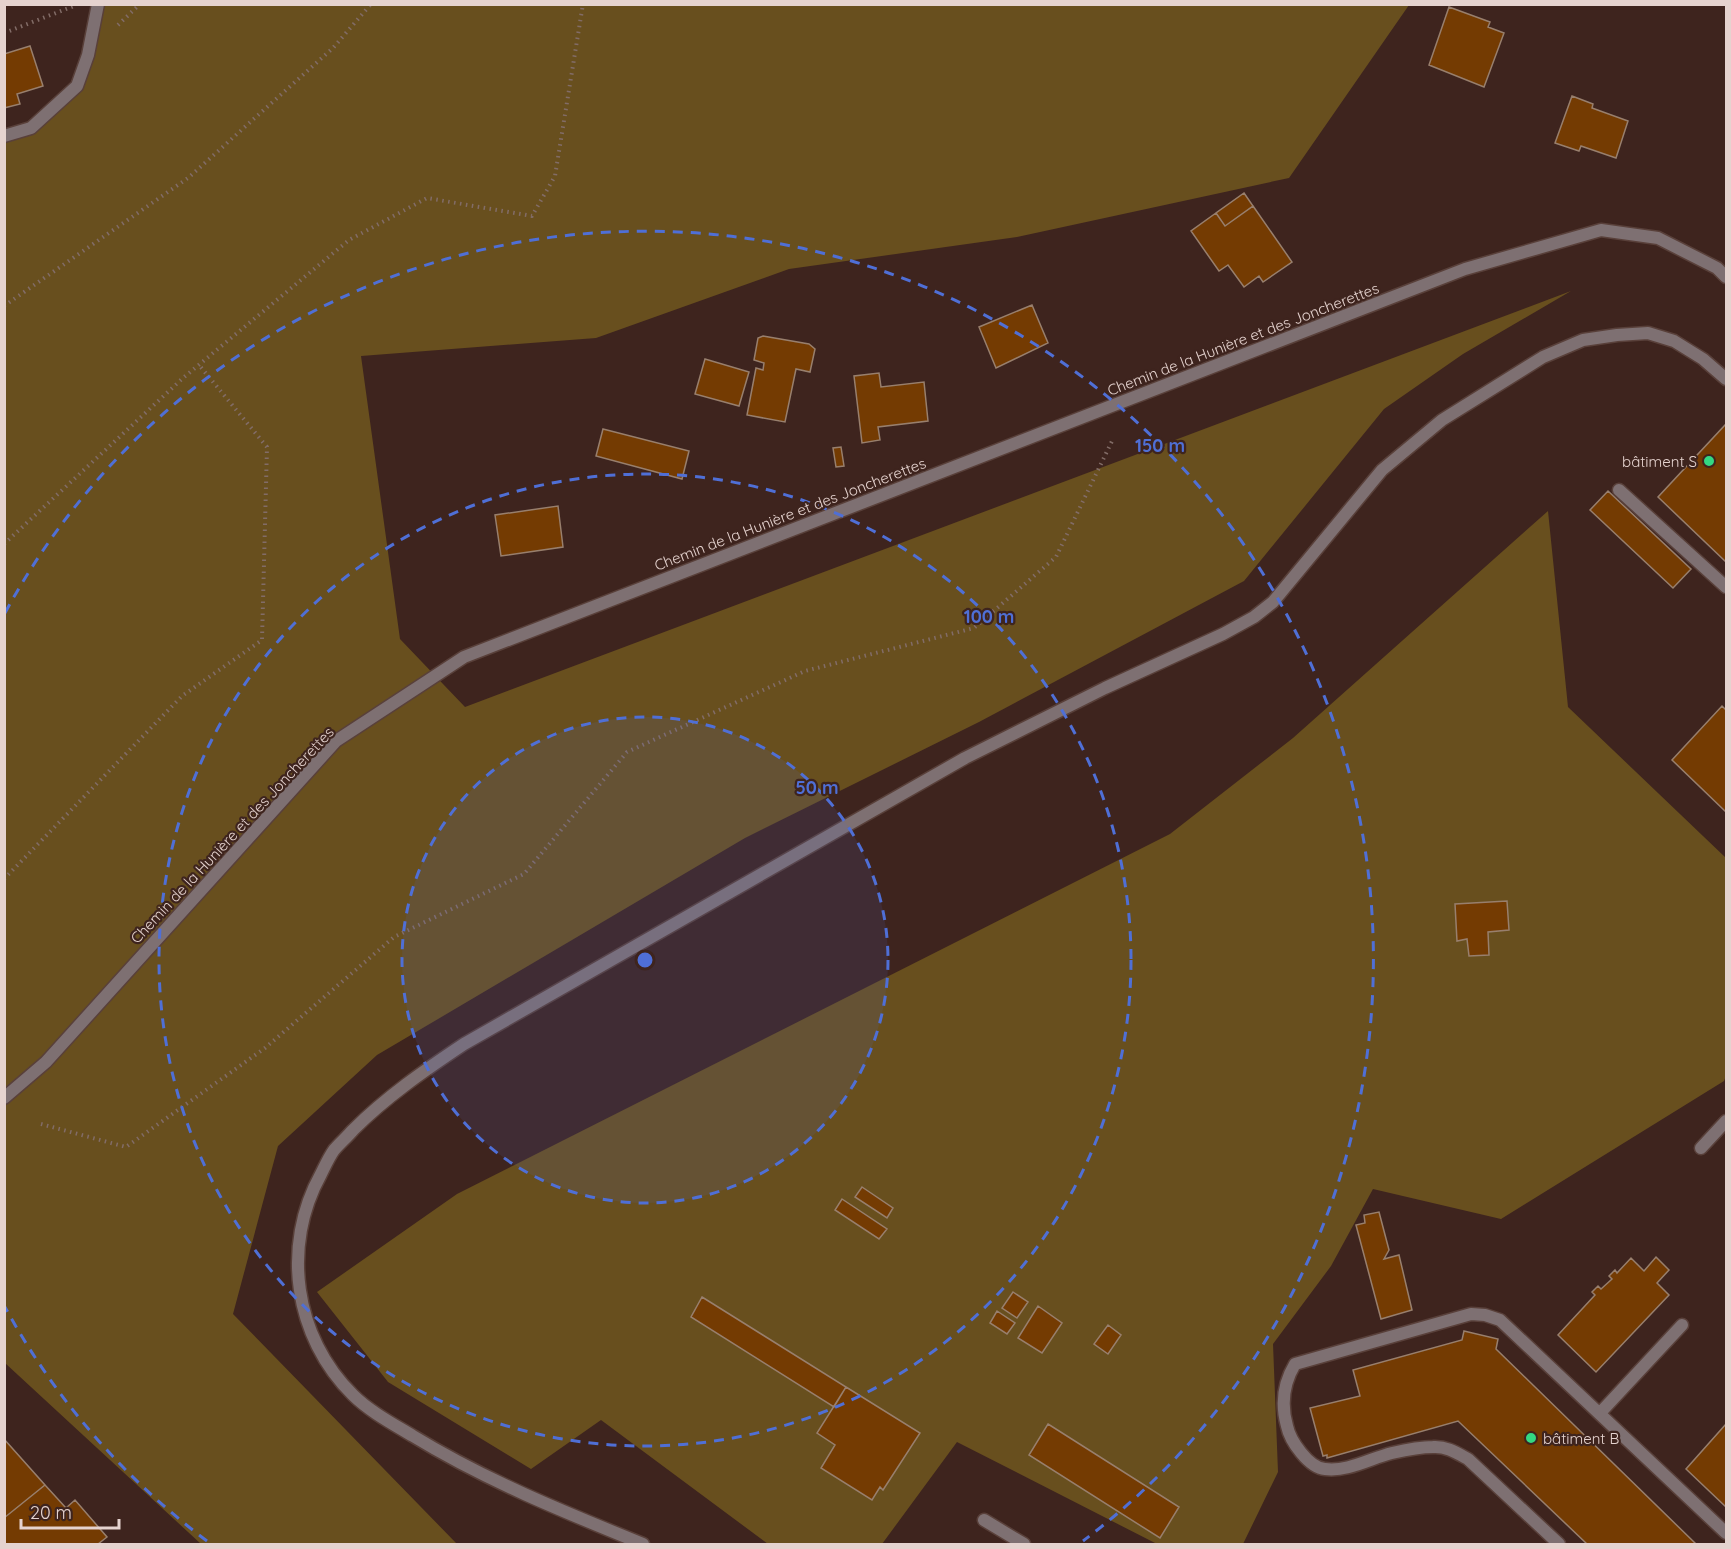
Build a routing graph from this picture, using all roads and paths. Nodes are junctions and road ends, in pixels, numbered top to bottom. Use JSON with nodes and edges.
{"nodes":[{"id":1,"x":79,"y":4,"type":"edge"},
{"id":2,"x":98,"y":4,"type":"edge"},
{"id":3,"x":371,"y":4,"type":"edge"},
{"id":4,"x":583,"y":4,"type":"edge"},
{"id":5,"x":4,"y":33,"type":"edge"},
{"id":6,"x":4,"y":136,"type":"edge"},
{"id":7,"x":1726,"y":277,"type":"edge"},
{"id":8,"x":4,"y":306,"type":"edge"},
{"id":9,"x":199,"y":364,"type":"junction"},
{"id":10,"x":1726,"y":379,"type":"edge"},
{"id":11,"x":1113,"y":439,"type":"dead end"},
{"id":12,"x":1619,"y":490,"type":"dead end"},
{"id":13,"x":4,"y":544,"type":"edge"},
{"id":14,"x":1726,"y":587,"type":"edge"},
{"id":15,"x":4,"y":879,"type":"edge"},
{"id":16,"x":4,"y":1098,"type":"edge"},
{"id":17,"x":1726,"y":1121,"type":"edge"},
{"id":18,"x":41,"y":1124,"type":"dead end"},
{"id":19,"x":1701,"y":1148,"type":"dead end"},
{"id":20,"x":1682,"y":1325,"type":"dead end"},
{"id":21,"x":1600,"y":1413,"type":"junction"},
{"id":22,"x":984,"y":1520,"type":"dead end"},
{"id":23,"x":1726,"y":1533,"type":"edge"},
{"id":24,"x":643,"y":1545,"type":"edge"},
{"id":25,"x":1024,"y":1545,"type":"edge"},
{"id":26,"x":1559,"y":1545,"type":"edge"}],
"edges":[{"from":1,"to":5,"type":"path"},
{"from":2,"to":6,"type":"street"},
{"from":3,"to":8,"type":"path"},
{"from":4,"to":9,"type":"path"},
{"from":7,"to":16,"type":"street","name":"Chemin de la Hunière et des Joncherettes"},
{"from":9,"to":13,"type":"path"},
{"from":9,"to":15,"type":"path"},
{"from":10,"to":24,"type":"street"},
{"from":11,"to":18,"type":"path"},
{"from":12,"to":14,"type":"street"},
{"from":17,"to":19,"type":"street"},
{"from":20,"to":21,"type":"street"},
{"from":21,"to":23,"type":"street"},
{"from":21,"to":26,"type":"street"},
{"from":22,"to":25,"type":"street"}]}
